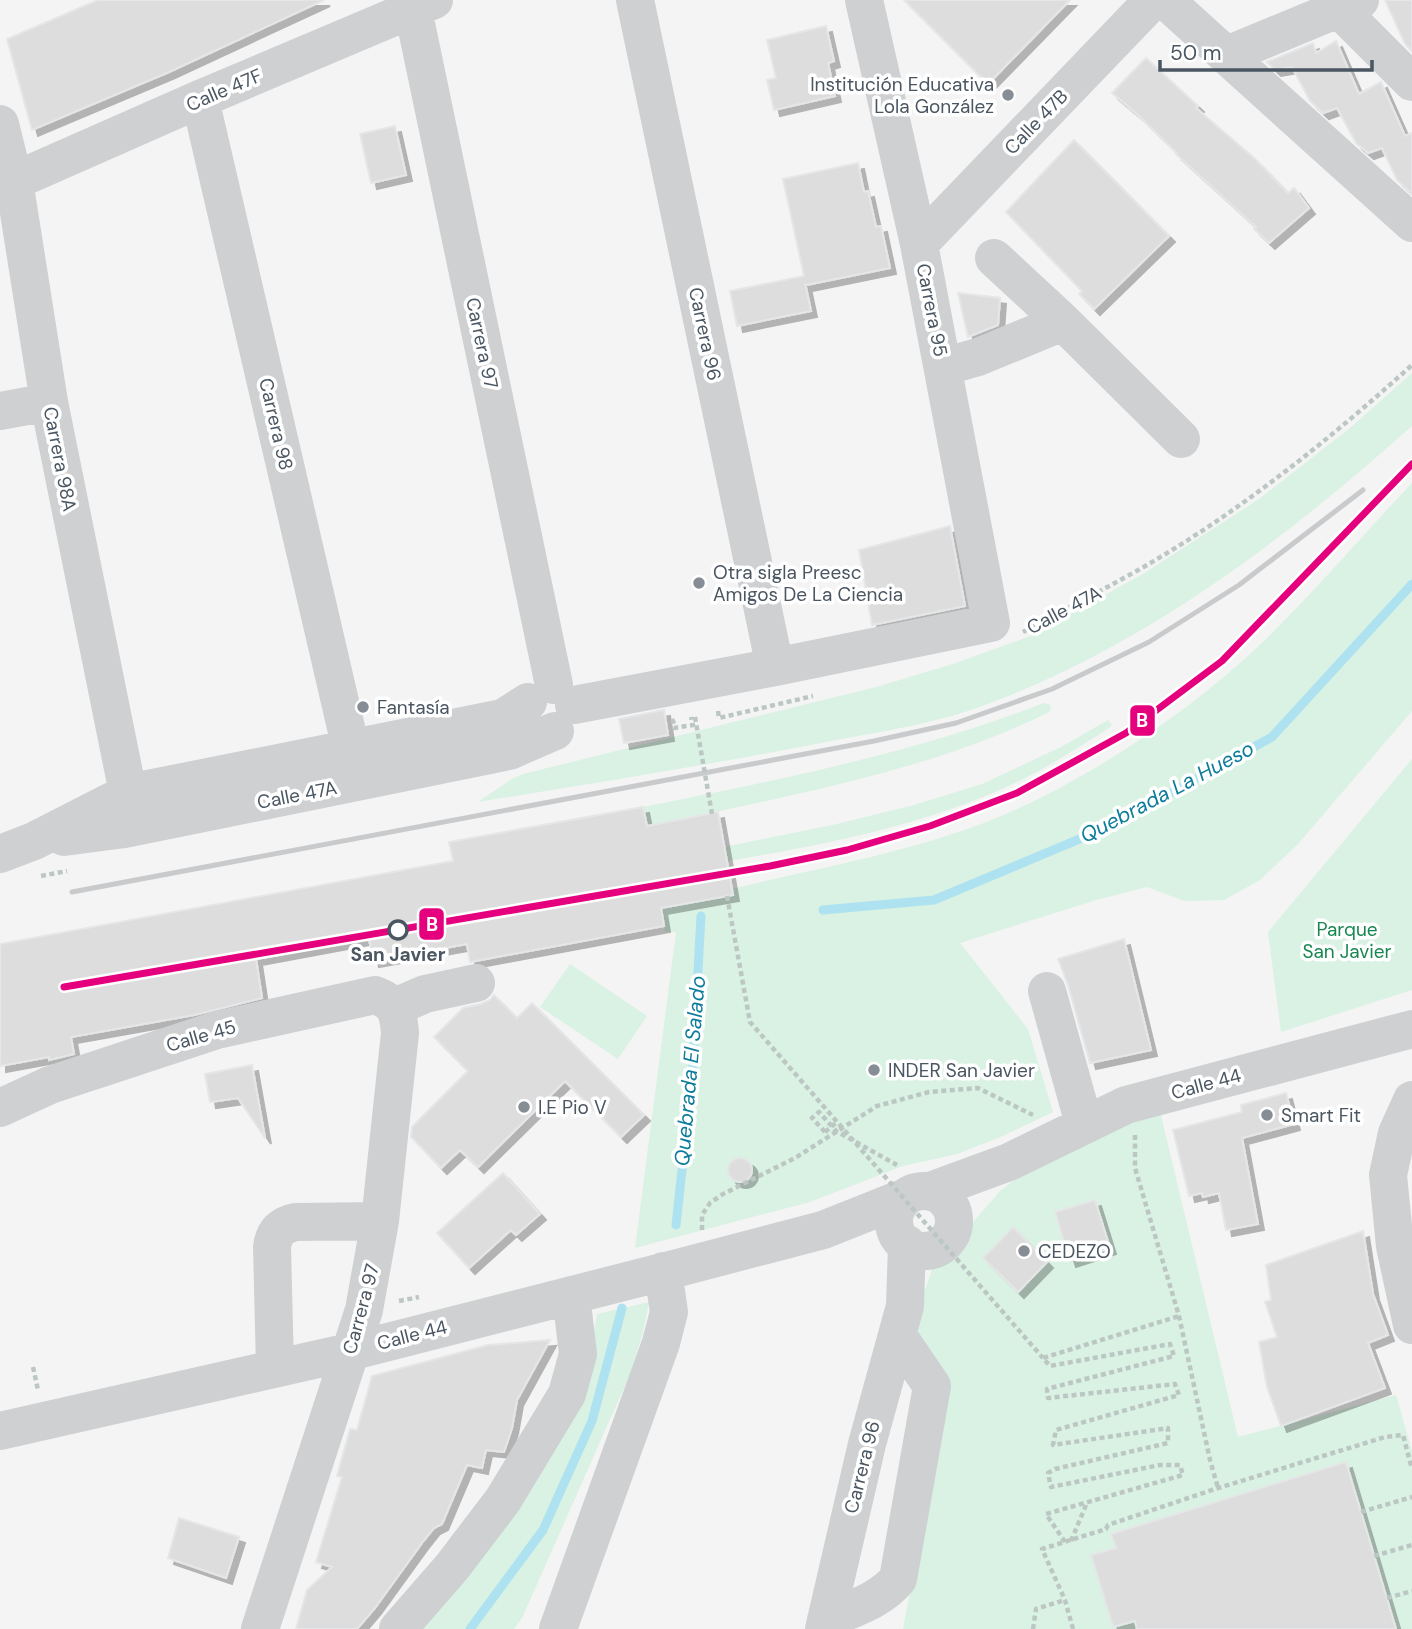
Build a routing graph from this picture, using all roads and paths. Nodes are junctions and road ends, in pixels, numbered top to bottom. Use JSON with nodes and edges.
{"nodes":[{"id":1,"x":635,"y":0,"type":"edge"},
{"id":2,"x":863,"y":0,"type":"edge"},
{"id":3,"x":1153,"y":0,"type":"edge"},
{"id":4,"x":1165,"y":0,"type":"edge"},
{"id":5,"x":419,"y":3,"type":"edge"},
{"id":6,"x":1350,"y":4,"type":"edge"},
{"id":7,"x":1227,"y":55,"type":"junction"},
{"id":8,"x":1412,"y":82,"type":"edge"},
{"id":9,"x":200,"y":99,"type":"junction"},
{"id":10,"x":0,"y":124,"type":"edge"},
{"id":11,"x":14,"y":181,"type":"junction"},
{"id":12,"x":1412,"y":223,"type":"edge"},
{"id":13,"x":919,"y":244,"type":"junction"},
{"id":14,"x":994,"y":258,"type":"dead end"},
{"id":15,"x":1063,"y":322,"type":"junction"},
{"id":16,"x":1412,"y":365,"type":"edge"},
{"id":17,"x":943,"y":367,"type":"junction"},
{"id":18,"x":49,"y":402,"type":"junction"},
{"id":19,"x":0,"y":411,"type":"edge"},
{"id":20,"x":1181,"y":439,"type":"dead end"},
{"id":21,"x":991,"y":623,"type":"junction"},
{"id":22,"x":775,"y":667,"type":"junction"},
{"id":23,"x":553,"y":706,"type":"junction"},
{"id":24,"x":693,"y":724,"type":"dead end"},
{"id":25,"x":351,"y":749,"type":"junction"},
{"id":26,"x":128,"y":793,"type":"junction"},
{"id":27,"x":712,"y":814,"type":"dead end"},
{"id":28,"x":17,"y":848,"type":"edge"},
{"id":29,"x":727,"y":896,"type":"dead end"},
{"id":30,"x":476,"y":983,"type":"dead end"},
{"id":31,"x":1047,"y":991,"type":"dead end"},
{"id":32,"x":397,"y":1013,"type":"junction"},
{"id":33,"x":1412,"y":1029,"type":"edge"},
{"id":34,"x":1412,"y":1100,"type":"edge"},
{"id":35,"x":0,"y":1108,"type":"edge"},
{"id":36,"x":1043,"y":1120,"type":"dead end"},
{"id":37,"x":837,"y":1122,"type":"junction"},
{"id":38,"x":1084,"y":1124,"type":"junction"},
{"id":39,"x":836,"y":1131,"type":"junction"},
{"id":40,"x":1136,"y":1131,"type":"dead end"},
{"id":41,"x":1009,"y":1162,"type":"junction"},
{"id":42,"x":914,"y":1186,"type":"junction"},
{"id":43,"x":380,"y":1221,"type":"junction"},
{"id":44,"x":822,"y":1230,"type":"junction"},
{"id":45,"x":702,"y":1236,"type":"dead end"},
{"id":46,"x":925,"y":1237,"type":"junction"},
{"id":47,"x":663,"y":1271,"type":"junction"},
{"id":48,"x":571,"y":1295,"type":"junction"},
{"id":49,"x":427,"y":1296,"type":"dead end"},
{"id":50,"x":399,"y":1301,"type":"dead end"},
{"id":51,"x":1179,"y":1316,"type":"junction"},
{"id":52,"x":902,"y":1321,"type":"junction"},
{"id":53,"x":1412,"y":1325,"type":"edge"},
{"id":54,"x":1185,"y":1347,"type":"junction"},
{"id":55,"x":1172,"y":1350,"type":"junction"},
{"id":56,"x":349,"y":1352,"type":"junction"},
{"id":57,"x":1043,"y":1358,"type":"junction"},
{"id":58,"x":275,"y":1368,"type":"junction"},
{"id":59,"x":0,"y":1431,"type":"edge"},
{"id":60,"x":1412,"y":1469,"type":"edge"},
{"id":61,"x":1219,"y":1488,"type":"junction"},
{"id":62,"x":1412,"y":1497,"type":"edge"},
{"id":63,"x":1087,"y":1504,"type":"junction"},
{"id":64,"x":1361,"y":1512,"type":"dead end"},
{"id":65,"x":1068,"y":1541,"type":"junction"},
{"id":66,"x":1412,"y":1545,"type":"edge"},
{"id":67,"x":1374,"y":1556,"type":"dead end"},
{"id":68,"x":1412,"y":1591,"type":"edge"},
{"id":69,"x":1387,"y":1598,"type":"dead end"},
{"id":70,"x":1065,"y":1601,"type":"junction"},
{"id":71,"x":825,"y":1625,"type":"edge"},
{"id":72,"x":260,"y":1629,"type":"edge"},
{"id":73,"x":398,"y":1629,"type":"edge"},
{"id":74,"x":558,"y":1629,"type":"edge"},
{"id":75,"x":1033,"y":1629,"type":"edge"},
{"id":76,"x":1073,"y":1629,"type":"edge"}],
"edges":[{"from":1,"to":22,"type":"street","name":"Carrera 96"},
{"from":2,"to":13,"type":"street","name":"Carrera 95"},
{"from":3,"to":13,"type":"street","name":"Calle 47B"},
{"from":4,"to":7,"type":"street"},
{"from":5,"to":9,"type":"street","name":"Calle 47F"},
{"from":5,"to":23,"type":"street","name":"Carrera 97"},
{"from":6,"to":7,"type":"street"},
{"from":6,"to":8,"type":"street"},
{"from":7,"to":12,"type":"street"},
{"from":9,"to":11,"type":"street","name":"Calle 47F"},
{"from":9,"to":25,"type":"street","name":"Carrera 98"},
{"from":10,"to":11,"type":"street","name":"Carrera 98A"},
{"from":11,"to":18,"type":"street","name":"Carrera 98A"},
{"from":13,"to":17,"type":"street","name":"Carrera 95"},
{"from":14,"to":15,"type":"street"},
{"from":15,"to":17,"type":"street"},
{"from":15,"to":20,"type":"street"},
{"from":16,"to":21,"type":"path","name":"Calle 47A"},
{"from":17,"to":21,"type":"street","name":"Carrera 95"},
{"from":18,"to":19,"type":"street"},
{"from":18,"to":26,"type":"street","name":"Carrera 98A"},
{"from":21,"to":22,"type":"street","name":"Calle 47A"},
{"from":22,"to":23,"type":"street","name":"Calle 47A"},
{"from":23,"to":25,"type":"street","name":"Calle 47A"},
{"from":23,"to":28,"type":"street","name":"Calle 47A"},
{"from":24,"to":27,"type":"path","bridge":true},
{"from":25,"to":26,"type":"street","name":"Calle 47A"},
{"from":26,"to":28,"type":"street","name":"Calle 47A"},
{"from":29,"to":37,"type":"path","bridge":true},
{"from":30,"to":32,"type":"street"},
{"from":31,"to":38,"type":"street"},
{"from":32,"to":35,"type":"street","name":"Calle 45"},
{"from":32,"to":43,"type":"street","name":"Carrera 97"},
{"from":33,"to":38,"type":"street","name":"Calle 44"},
{"from":34,"to":53,"type":"street"},
{"from":36,"to":39,"type":"path"},
{"from":37,"to":39,"type":"path","bridge":true},
{"from":37,"to":57,"type":"path","bridge":true},
{"from":38,"to":41,"type":"street","name":"Calle 44"},
{"from":39,"to":42,"type":"path"},
{"from":39,"to":45,"type":"path"},
{"from":40,"to":51,"type":"path"},
{"from":41,"to":42,"type":"street","name":"Calle 44"},
{"from":41,"to":46,"type":"street","name":"Calle 44"},
{"from":42,"to":44,"type":"street","name":"Calle 44"},
{"from":42,"to":46,"type":"street"},
{"from":42,"to":46,"type":"street"},
{"from":43,"to":56,"type":"street","name":"Carrera 97"},
{"from":43,"to":58,"type":"street"},
{"from":44,"to":46,"type":"street","name":"Calle 44"},
{"from":44,"to":47,"type":"street","name":"Calle 44"},
{"from":46,"to":52,"type":"street","name":"Carrera 96"},
{"from":47,"to":48,"type":"street","name":"Calle 44"},
{"from":47,"to":74,"type":"street"},
{"from":48,"to":56,"type":"street","name":"Calle 44"},
{"from":48,"to":73,"type":"street"},
{"from":49,"to":50,"type":"path"},
{"from":51,"to":54,"type":"path"},
{"from":51,"to":57,"type":"path"},
{"from":52,"to":71,"type":"street","name":"Carrera 96"},
{"from":52,"to":71,"type":"street"},
{"from":54,"to":55,"type":"path"},
{"from":54,"to":61,"type":"path"},
{"from":55,"to":57,"type":"path"},
{"from":55,"to":63,"type":"path"},
{"from":56,"to":58,"type":"street","name":"Calle 44"},
{"from":56,"to":72,"type":"street","name":"Carrera 97"},
{"from":58,"to":59,"type":"street","name":"Calle 44"},
{"from":60,"to":61,"type":"path"},
{"from":61,"to":65,"type":"path"},
{"from":62,"to":64,"type":"path"},
{"from":63,"to":65,"type":"path"},
{"from":63,"to":65,"type":"path"},
{"from":65,"to":70,"type":"path"},
{"from":66,"to":67,"type":"path"},
{"from":68,"to":69,"type":"path"},
{"from":70,"to":75,"type":"path"},
{"from":70,"to":76,"type":"path"}]}
